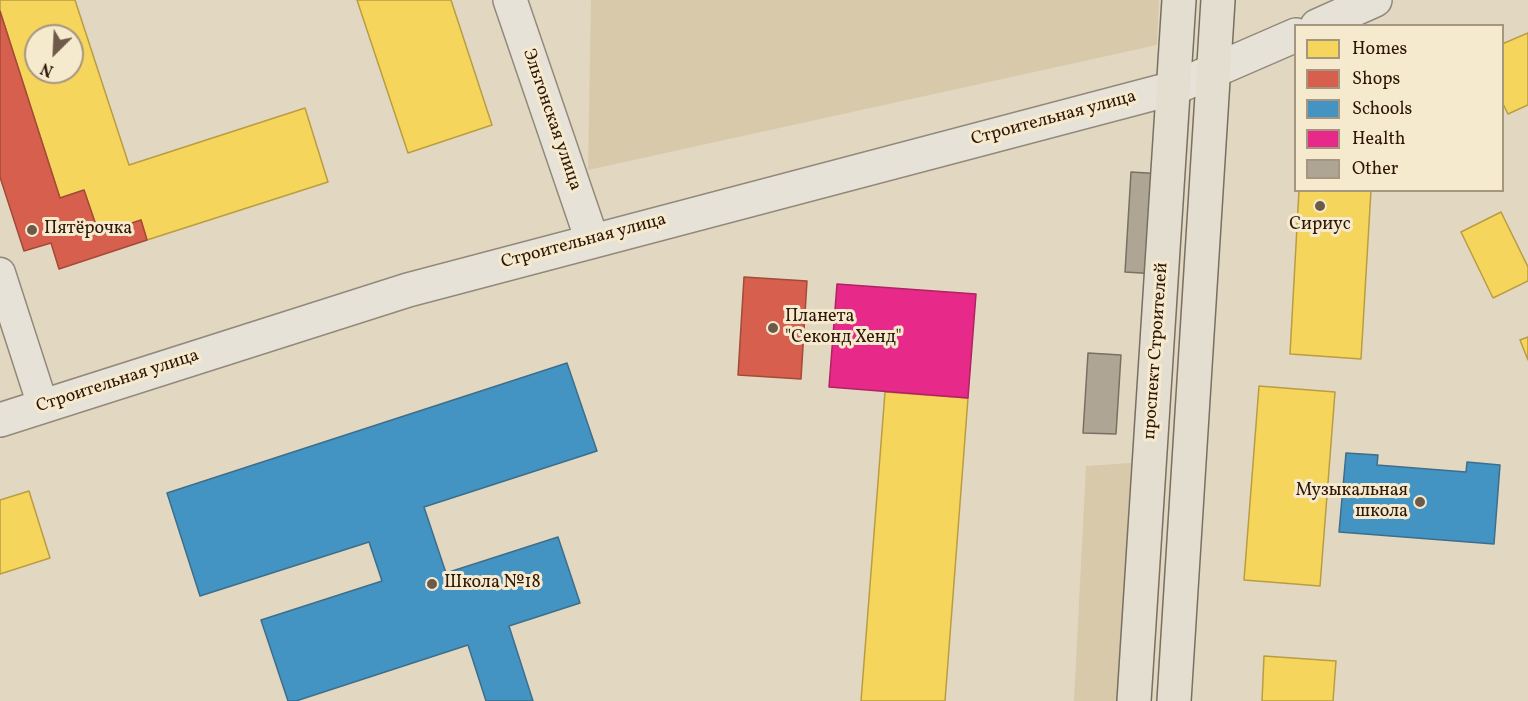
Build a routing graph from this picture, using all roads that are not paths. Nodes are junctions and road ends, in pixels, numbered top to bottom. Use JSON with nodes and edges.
{"nodes":[{"id":1,"x":510,"y":0,"type":"edge"},
{"id":2,"x":1179,"y":0,"type":"edge"},
{"id":3,"x":1218,"y":0,"type":"edge"},
{"id":4,"x":1375,"y":0,"type":"edge"},
{"id":5,"x":1321,"y":24,"type":"edge"},
{"id":6,"x":1294,"y":36,"type":"edge"},
{"id":7,"x":1214,"y":71,"type":"junction"},
{"id":8,"x":1174,"y":88,"type":"junction"},
{"id":9,"x":592,"y":240,"type":"junction"},
{"id":10,"x":0,"y":273,"type":"edge"},
{"id":11,"x":43,"y":406,"type":"junction"},
{"id":12,"x":0,"y":420,"type":"edge"},
{"id":13,"x":1134,"y":701,"type":"edge"},
{"id":14,"x":1174,"y":701,"type":"edge"}],
"edges":[{"from":1,"to":9,"type":"street","name":"Эльтонская улица"},
{"from":2,"to":8,"type":"main road","name":"проспект Строителей"},
{"from":3,"to":7,"type":"main road"},
{"from":4,"to":5,"type":"street"},
{"from":6,"to":7,"type":"street","name":"Строительная улица"},
{"from":7,"to":8,"type":"street","name":"Строительная улица"},
{"from":7,"to":14,"type":"main road"},
{"from":8,"to":9,"type":"street","name":"Строительная улица"},
{"from":8,"to":13,"type":"main road","name":"проспект Строителей"},
{"from":9,"to":11,"type":"street","name":"Строительная улица"},
{"from":10,"to":11,"type":"street"},
{"from":11,"to":12,"type":"street","name":"Строительная улица"}]}
